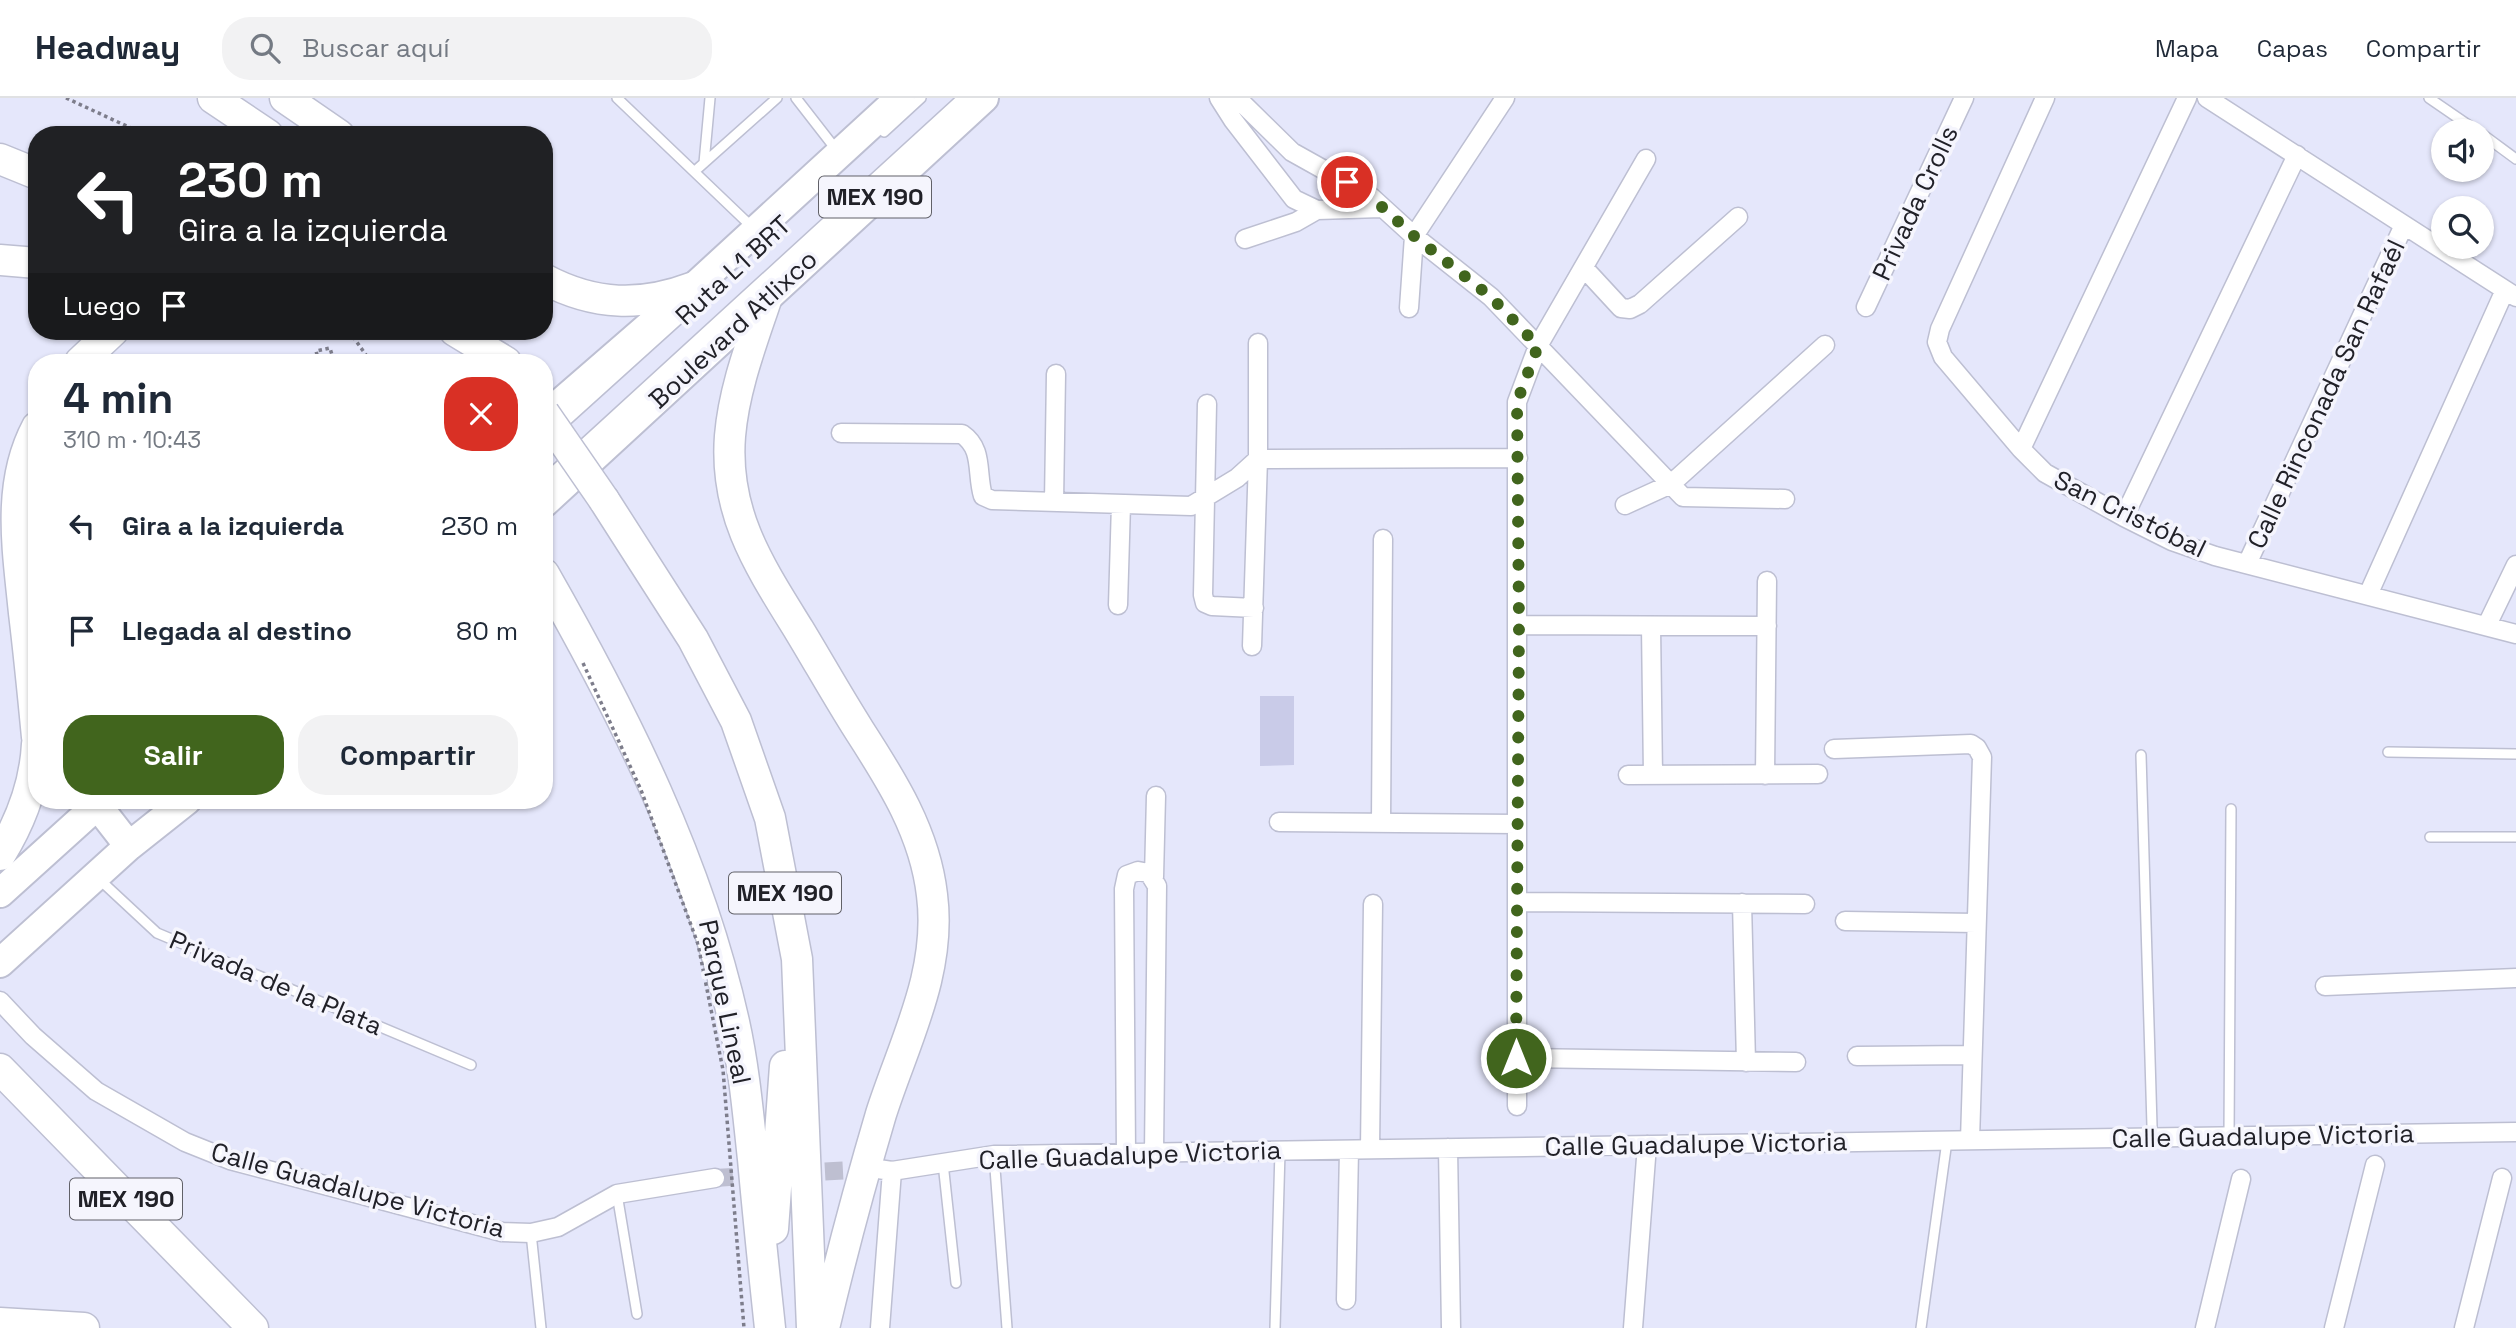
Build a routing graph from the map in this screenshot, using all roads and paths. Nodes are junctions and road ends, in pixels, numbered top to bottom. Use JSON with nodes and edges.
{"nodes":[{"id":1,"x":66,"y":98,"type":"edge"},
{"id":2,"x":213,"y":98,"type":"edge"},
{"id":3,"x":285,"y":98,"type":"edge"},
{"id":4,"x":617,"y":98,"type":"edge"},
{"id":5,"x":710,"y":98,"type":"edge"},
{"id":6,"x":777,"y":98,"type":"edge"},
{"id":7,"x":796,"y":98,"type":"edge"},
{"id":8,"x":900,"y":98,"type":"edge"},
{"id":9,"x":921,"y":98,"type":"edge"},
{"id":10,"x":962,"y":98,"type":"edge"},
{"id":11,"x":984,"y":98,"type":"edge"},
{"id":12,"x":1219,"y":98,"type":"edge"},
{"id":13,"x":1237,"y":98,"type":"edge"},
{"id":14,"x":1505,"y":98,"type":"edge"},
{"id":15,"x":1964,"y":98,"type":"edge"},
{"id":16,"x":2045,"y":98,"type":"edge"},
{"id":17,"x":2187,"y":98,"type":"edge"},
{"id":18,"x":2207,"y":98,"type":"edge"},
{"id":19,"x":2429,"y":98,"type":"edge"},
{"id":20,"x":2460,"y":119,"type":"edge"},
{"id":21,"x":127,"y":126,"type":"edge"},
{"id":22,"x":255,"y":126,"type":"edge"},
{"id":23,"x":326,"y":126,"type":"edge"},
{"id":24,"x":873,"y":142,"type":"dead end"},
{"id":25,"x":2494,"y":143,"type":"edge"},
{"id":26,"x":840,"y":154,"type":"junction"},
{"id":27,"x":2297,"y":155,"type":"junction"},
{"id":28,"x":0,"y":159,"type":"edge"},
{"id":29,"x":1646,"y":159,"type":"dead end"},
{"id":30,"x":2516,"y":159,"type":"edge"},
{"id":31,"x":704,"y":163,"type":"junction"},
{"id":32,"x":28,"y":170,"type":"edge"},
{"id":33,"x":695,"y":171,"type":"junction"},
{"id":34,"x":1381,"y":208,"type":"junction"},
{"id":35,"x":1317,"y":210,"type":"junction"},
{"id":36,"x":1738,"y":216,"type":"dead end"},
{"id":37,"x":2404,"y":225,"type":"junction"},
{"id":38,"x":756,"y":230,"type":"junction"},
{"id":39,"x":1414,"y":236,"type":"junction"},
{"id":40,"x":1245,"y":239,"type":"dead end"},
{"id":41,"x":0,"y":260,"type":"edge"},
{"id":42,"x":28,"y":262,"type":"edge"},
{"id":43,"x":1584,"y":268,"type":"junction"},
{"id":44,"x":553,"y":283,"type":"edge"},
{"id":45,"x":699,"y":291,"type":"junction"},
{"id":46,"x":2511,"y":293,"type":"edge"},
{"id":47,"x":767,"y":297,"type":"junction"},
{"id":48,"x":1866,"y":307,"type":"dead end"},
{"id":49,"x":1409,"y":308,"type":"dead end"},
{"id":50,"x":103,"y":340,"type":"edge"},
{"id":51,"x":470,"y":340,"type":"edge"},
{"id":52,"x":1258,"y":343,"type":"dead end"},
{"id":53,"x":1825,"y":345,"type":"dead end"},
{"id":54,"x":1538,"y":346,"type":"junction"},
{"id":55,"x":89,"y":354,"type":"edge"},
{"id":56,"x":317,"y":354,"type":"edge"},
{"id":57,"x":332,"y":354,"type":"edge"},
{"id":58,"x":494,"y":354,"type":"edge"},
{"id":59,"x":1056,"y":374,"type":"dead end"},
{"id":60,"x":1207,"y":404,"type":"dead end"},
{"id":61,"x":553,"y":408,"type":"edge"},
{"id":62,"x":553,"y":428,"type":"edge"},
{"id":63,"x":553,"y":432,"type":"edge"},
{"id":64,"x":841,"y":433,"type":"dead end"},
{"id":65,"x":2021,"y":449,"type":"junction"},
{"id":66,"x":28,"y":450,"type":"edge"},
{"id":67,"x":1518,"y":458,"type":"junction"},
{"id":68,"x":1258,"y":459,"type":"junction"},
{"id":69,"x":553,"y":472,"type":"edge"},
{"id":70,"x":1671,"y":484,"type":"junction"},
{"id":71,"x":553,"y":495,"type":"edge"},
{"id":72,"x":1205,"y":498,"type":"junction"},
{"id":73,"x":1785,"y":499,"type":"dead end"},
{"id":74,"x":1054,"y":502,"type":"junction"},
{"id":75,"x":1121,"y":504,"type":"junction"},
{"id":76,"x":1625,"y":505,"type":"dead end"},
{"id":77,"x":2124,"y":517,"type":"junction"},
{"id":78,"x":1383,"y":539,"type":"dead end"},
{"id":79,"x":2247,"y":564,"type":"junction"},
{"id":80,"x":2516,"y":565,"type":"edge"},
{"id":81,"x":1767,"y":581,"type":"dead end"},
{"id":82,"x":553,"y":590,"type":"edge"},
{"id":83,"x":2368,"y":595,"type":"junction"},
{"id":84,"x":1118,"y":604,"type":"dead end"},
{"id":85,"x":1254,"y":608,"type":"junction"},
{"id":86,"x":1519,"y":625,"type":"junction"},
{"id":87,"x":1651,"y":625,"type":"junction"},
{"id":88,"x":2487,"y":625,"type":"junction"},
{"id":89,"x":1767,"y":626,"type":"junction"},
{"id":90,"x":2516,"y":634,"type":"edge"},
{"id":91,"x":1252,"y":646,"type":"dead end"},
{"id":92,"x":28,"y":652,"type":"edge"},
{"id":93,"x":583,"y":663,"type":"dead end"},
{"id":94,"x":1834,"y":749,"type":"dead end"},
{"id":95,"x":2388,"y":752,"type":"dead end"},
{"id":96,"x":2516,"y":754,"type":"edge"},
{"id":97,"x":2141,"y":755,"type":"dead end"},
{"id":98,"x":1818,"y":774,"type":"dead end"},
{"id":99,"x":1628,"y":775,"type":"dead end"},
{"id":100,"x":1653,"y":775,"type":"junction"},
{"id":101,"x":1765,"y":775,"type":"junction"},
{"id":102,"x":28,"y":794,"type":"edge"},
{"id":103,"x":1156,"y":796,"type":"dead end"},
{"id":104,"x":176,"y":809,"type":"edge"},
{"id":105,"x":2231,"y":809,"type":"dead end"},
{"id":106,"x":85,"y":813,"type":"edge"},
{"id":107,"x":1279,"y":822,"type":"dead end"},
{"id":108,"x":1381,"y":823,"type":"junction"},
{"id":109,"x":1517,"y":824,"type":"junction"},
{"id":110,"x":2430,"y":837,"type":"dead end"},
{"id":111,"x":2516,"y":837,"type":"edge"},
{"id":112,"x":130,"y":846,"type":"junction"},
{"id":113,"x":0,"y":855,"type":"edge"},
{"id":114,"x":96,"y":876,"type":"junction"},
{"id":115,"x":1154,"y":877,"type":"junction"},
{"id":116,"x":0,"y":893,"type":"edge"},
{"id":117,"x":1517,"y":902,"type":"junction"},
{"id":118,"x":1742,"y":903,"type":"junction"},
{"id":119,"x":1373,"y":904,"type":"dead end"},
{"id":120,"x":1805,"y":904,"type":"dead end"},
{"id":121,"x":1844,"y":921,"type":"dead end"},
{"id":122,"x":1976,"y":923,"type":"junction"},
{"id":123,"x":797,"y":960,"type":"junction"},
{"id":124,"x":0,"y":963,"type":"edge"},
{"id":125,"x":2516,"y":978,"type":"edge"},
{"id":126,"x":2325,"y":986,"type":"dead end"},
{"id":127,"x":0,"y":1001,"type":"edge"},
{"id":128,"x":1972,"y":1055,"type":"junction"},
{"id":129,"x":1857,"y":1056,"type":"dead end"},
{"id":130,"x":1516,"y":1058,"type":"junction"},
{"id":131,"x":1746,"y":1062,"type":"junction"},
{"id":132,"x":1796,"y":1062,"type":"dead end"},
{"id":133,"x":471,"y":1065,"type":"dead end"},
{"id":134,"x":0,"y":1069,"type":"edge"},
{"id":135,"x":1517,"y":1106,"type":"dead end"},
{"id":136,"x":2516,"y":1132,"type":"edge"},
{"id":137,"x":2229,"y":1136,"type":"junction"},
{"id":138,"x":2150,"y":1138,"type":"junction"},
{"id":139,"x":1970,"y":1140,"type":"junction"},
{"id":140,"x":1947,"y":1141,"type":"junction"},
{"id":141,"x":1647,"y":1145,"type":"junction"},
{"id":142,"x":1448,"y":1148,"type":"junction"},
{"id":143,"x":1370,"y":1149,"type":"junction"},
{"id":144,"x":1349,"y":1150,"type":"junction"},
{"id":145,"x":1280,"y":1151,"type":"junction"},
{"id":146,"x":1154,"y":1152,"type":"junction"},
{"id":147,"x":1126,"y":1153,"type":"junction"},
{"id":148,"x":994,"y":1155,"type":"junction"},
{"id":149,"x":943,"y":1163,"type":"junction"},
{"id":150,"x":2375,"y":1165,"type":"dead end"},
{"id":151,"x":715,"y":1178,"type":"tunnel mouth"},
{"id":152,"x":2502,"y":1178,"type":"dead end"},
{"id":153,"x":2241,"y":1179,"type":"dead end"},
{"id":154,"x":617,"y":1194,"type":"junction"},
{"id":155,"x":531,"y":1233,"type":"junction"},
{"id":156,"x":956,"y":1283,"type":"dead end"},
{"id":157,"x":1346,"y":1300,"type":"dead end"},
{"id":158,"x":637,"y":1314,"type":"dead end"},
{"id":159,"x":768,"y":1314,"type":"edge"},
{"id":160,"x":0,"y":1323,"type":"edge"},
{"id":161,"x":84,"y":1328,"type":"edge"},
{"id":162,"x":253,"y":1328,"type":"edge"},
{"id":163,"x":541,"y":1328,"type":"edge"},
{"id":164,"x":744,"y":1328,"type":"edge"},
{"id":165,"x":812,"y":1328,"type":"edge"},
{"id":166,"x":824,"y":1328,"type":"edge"},
{"id":167,"x":880,"y":1328,"type":"edge"},
{"id":168,"x":1007,"y":1328,"type":"edge"},
{"id":169,"x":1275,"y":1328,"type":"edge"},
{"id":170,"x":1451,"y":1328,"type":"edge"},
{"id":171,"x":1633,"y":1328,"type":"edge"},
{"id":172,"x":1921,"y":1328,"type":"edge"},
{"id":173,"x":2205,"y":1328,"type":"edge"},
{"id":174,"x":2334,"y":1328,"type":"edge"},
{"id":175,"x":2464,"y":1328,"type":"edge"}],
"edges":[{"from":1,"to":21,"type":"path"},
{"from":2,"to":22,"type":"highway"},
{"from":3,"to":23,"type":"highway"},
{"from":4,"to":33,"type":"lane"},
{"from":5,"to":31,"type":"lane"},
{"from":6,"to":31,"type":"lane"},
{"from":7,"to":26,"type":"lane"},
{"from":8,"to":26,"type":"main road","number":"MEX 190"},
{"from":9,"to":24,"type":"lane"},
{"from":10,"to":69,"type":"lane","name":"Ruta L1 BRT"},
{"from":11,"to":47,"type":"main road","name":"Boulevard Atlixco","number":"MEX 190"},
{"from":12,"to":35,"type":"street"},
{"from":13,"to":34,"type":"street"},
{"from":14,"to":39,"type":"street"},
{"from":15,"to":48,"type":"street","name":"Privada Crolls"},
{"from":16,"to":65,"type":"street","name":"San Cristóbal"},
{"from":17,"to":65,"type":"street"},
{"from":18,"to":27,"type":"street"},
{"from":19,"to":20,"type":"lane"},
{"from":25,"to":30,"type":"lane"},
{"from":26,"to":38,"type":"main road","number":"MEX 190"},
{"from":27,"to":37,"type":"street"},
{"from":27,"to":77,"type":"street"},
{"from":28,"to":32,"type":"highway"},
{"from":29,"to":43,"type":"street"},
{"from":31,"to":33,"type":"lane"},
{"from":33,"to":38,"type":"lane"},
{"from":34,"to":35,"type":"street"},
{"from":34,"to":39,"type":"street"},
{"from":35,"to":40,"type":"street"},
{"from":36,"to":43,"type":"street"},
{"from":37,"to":46,"type":"street"},
{"from":37,"to":79,"type":"street","name":"Calle Rinconada San Rafaél"},
{"from":38,"to":45,"type":"main road","number":"MEX 190"},
{"from":39,"to":49,"type":"street"},
{"from":39,"to":54,"type":"street"},
{"from":41,"to":42,"type":"highway"},
{"from":43,"to":54,"type":"street"},
{"from":44,"to":45,"type":"highway"},
{"from":45,"to":61,"type":"main road","number":"MEX 190"},
{"from":45,"to":63,"type":"lane","name":"Ruta L1 BRT"},
{"from":46,"to":83,"type":"street"},
{"from":47,"to":71,"type":"main road","name":"Boulevard Atlixco","number":"MEX 190"},
{"from":47,"to":166,"type":"highway"},
{"from":50,"to":55,"type":"highway"},
{"from":51,"to":58,"type":"highway"},
{"from":52,"to":68,"type":"street"},
{"from":53,"to":70,"type":"street"},
{"from":54,"to":67,"type":"street"},
{"from":54,"to":70,"type":"street"},
{"from":56,"to":57,"type":"path"},
{"from":59,"to":74,"type":"street"},
{"from":60,"to":72,"type":"street"},
{"from":62,"to":123,"type":"highway","number":"MEX 190","bridge":true},
{"from":64,"to":74,"type":"street"},
{"from":65,"to":77,"type":"street","name":"San Cristóbal"},
{"from":66,"to":92,"type":"highway"},
{"from":67,"to":68,"type":"street"},
{"from":67,"to":86,"type":"street"},
{"from":68,"to":72,"type":"street"},
{"from":68,"to":85,"type":"street"},
{"from":70,"to":73,"type":"street"},
{"from":70,"to":76,"type":"street"},
{"from":72,"to":75,"type":"street"},
{"from":72,"to":85,"type":"street"},
{"from":74,"to":75,"type":"street"},
{"from":75,"to":84,"type":"street"},
{"from":77,"to":79,"type":"street","name":"San Cristóbal"},
{"from":78,"to":108,"type":"street"},
{"from":79,"to":83,"type":"street","name":"San Cristóbal"},
{"from":80,"to":88,"type":"street"},
{"from":81,"to":89,"type":"street"},
{"from":82,"to":159,"type":"highway"},
{"from":83,"to":88,"type":"street","name":"San Cristóbal"},
{"from":85,"to":91,"type":"street"},
{"from":86,"to":87,"type":"street"},
{"from":86,"to":109,"type":"street"},
{"from":87,"to":89,"type":"street"},
{"from":87,"to":100,"type":"street"},
{"from":88,"to":90,"type":"street","name":"San Cristóbal"},
{"from":89,"to":101,"type":"street"},
{"from":93,"to":164,"type":"path","name":"Parque Lineal","bridge":true},
{"from":94,"to":122,"type":"street"},
{"from":95,"to":96,"type":"lane"},
{"from":97,"to":138,"type":"lane"},
{"from":98,"to":101,"type":"street"},
{"from":99,"to":100,"type":"street"},
{"from":100,"to":101,"type":"street"},
{"from":102,"to":113,"type":"highway"},
{"from":103,"to":115,"type":"street"},
{"from":104,"to":112,"type":"main road"},
{"from":105,"to":137,"type":"lane"},
{"from":106,"to":112,"type":"main road"},
{"from":106,"to":116,"type":"main road"},
{"from":107,"to":108,"type":"street"},
{"from":108,"to":109,"type":"street"},
{"from":109,"to":117,"type":"street"},
{"from":110,"to":111,"type":"lane"},
{"from":112,"to":114,"type":"main road"},
{"from":114,"to":124,"type":"main road"},
{"from":114,"to":133,"type":"lane","name":"Privada de la Plata"},
{"from":115,"to":146,"type":"street"},
{"from":115,"to":147,"type":"street"},
{"from":117,"to":118,"type":"street"},
{"from":117,"to":130,"type":"street"},
{"from":118,"to":120,"type":"street"},
{"from":118,"to":131,"type":"street"},
{"from":119,"to":143,"type":"street"},
{"from":121,"to":122,"type":"street"},
{"from":122,"to":128,"type":"street"},
{"from":123,"to":159,"type":"highway"},
{"from":123,"to":165,"type":"highway","number":"MEX 190"},
{"from":125,"to":126,"type":"street"},
{"from":127,"to":155,"type":"street","name":"Calle Guadalupe Victoria"},
{"from":128,"to":129,"type":"street"},
{"from":128,"to":139,"type":"street"},
{"from":130,"to":131,"type":"street"},
{"from":130,"to":135,"type":"street"},
{"from":131,"to":132,"type":"street"},
{"from":134,"to":162,"type":"highway","number":"MEX 190"},
{"from":136,"to":137,"type":"street","name":"Calle Guadalupe Victoria"},
{"from":137,"to":138,"type":"street","name":"Calle Guadalupe Victoria"},
{"from":138,"to":139,"type":"street","name":"Calle Guadalupe Victoria"},
{"from":139,"to":140,"type":"street","name":"Calle Guadalupe Victoria"},
{"from":140,"to":141,"type":"street","name":"Calle Guadalupe Victoria"},
{"from":140,"to":172,"type":"lane"},
{"from":141,"to":142,"type":"street","name":"Calle Guadalupe Victoria"},
{"from":141,"to":171,"type":"street"},
{"from":142,"to":143,"type":"street","name":"Calle Guadalupe Victoria"},
{"from":142,"to":170,"type":"street"},
{"from":143,"to":144,"type":"street","name":"Calle Guadalupe Victoria"},
{"from":144,"to":145,"type":"street","name":"Calle Guadalupe Victoria"},
{"from":144,"to":157,"type":"street"},
{"from":145,"to":146,"type":"street","name":"Calle Guadalupe Victoria"},
{"from":145,"to":169,"type":"lane"},
{"from":146,"to":147,"type":"street","name":"Calle Guadalupe Victoria"},
{"from":147,"to":148,"type":"street","name":"Calle Guadalupe Victoria"},
{"from":148,"to":149,"type":"street","name":"Calle Guadalupe Victoria"},
{"from":148,"to":168,"type":"lane"},
{"from":149,"to":156,"type":"lane"},
{"from":149,"to":167,"type":"street","name":"Calle Guadalupe Victoria"},
{"from":150,"to":174,"type":"street"},
{"from":151,"to":154,"type":"street","name":"Calle Guadalupe Victoria"},
{"from":152,"to":175,"type":"street"},
{"from":153,"to":173,"type":"street"},
{"from":154,"to":155,"type":"street","name":"Calle Guadalupe Victoria"},
{"from":154,"to":158,"type":"lane"},
{"from":155,"to":163,"type":"lane"},
{"from":160,"to":161,"type":"highway"}]}
